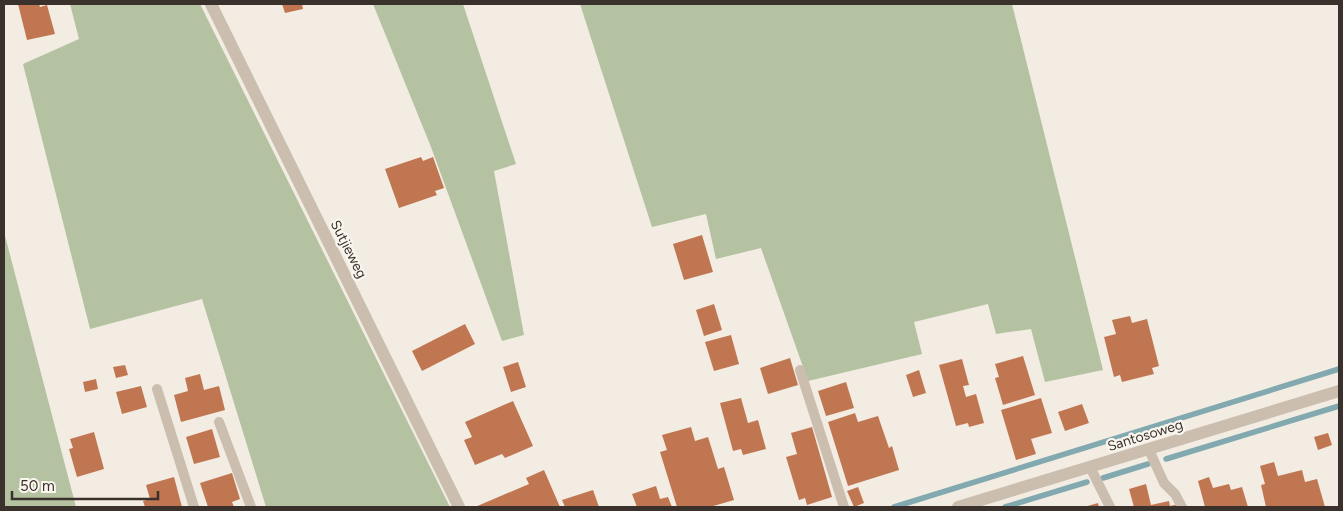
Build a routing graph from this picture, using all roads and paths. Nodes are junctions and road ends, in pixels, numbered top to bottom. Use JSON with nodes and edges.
{"nodes":[{"id":1,"x":211,"y":4,"type":"edge"},
{"id":2,"x":800,"y":370,"type":"dead end"},
{"id":3,"x":157,"y":389,"type":"dead end"},
{"id":4,"x":1339,"y":391,"type":"edge"},
{"id":5,"x":220,"y":422,"type":"dead end"},
{"id":6,"x":1149,"y":450,"type":"junction"},
{"id":7,"x":1090,"y":467,"type":"junction"},
{"id":8,"x":194,"y":507,"type":"edge"},
{"id":9,"x":251,"y":507,"type":"edge"},
{"id":10,"x":460,"y":507,"type":"edge"},
{"id":11,"x":844,"y":507,"type":"edge"},
{"id":12,"x":958,"y":507,"type":"edge"},
{"id":13,"x":1110,"y":507,"type":"edge"},
{"id":14,"x":1182,"y":507,"type":"edge"}],
"edges":[{"from":1,"to":10,"type":"street","name":"Sutjieweg"},
{"from":2,"to":11,"type":"lane"},
{"from":3,"to":8,"type":"lane"},
{"from":4,"to":6,"type":"street","name":"Santosoweg"},
{"from":5,"to":9,"type":"lane"},
{"from":6,"to":7,"type":"street","name":"Santosoweg"},
{"from":6,"to":14,"type":"lane"},
{"from":7,"to":12,"type":"street","name":"Santosoweg"},
{"from":7,"to":13,"type":"lane"}]}
